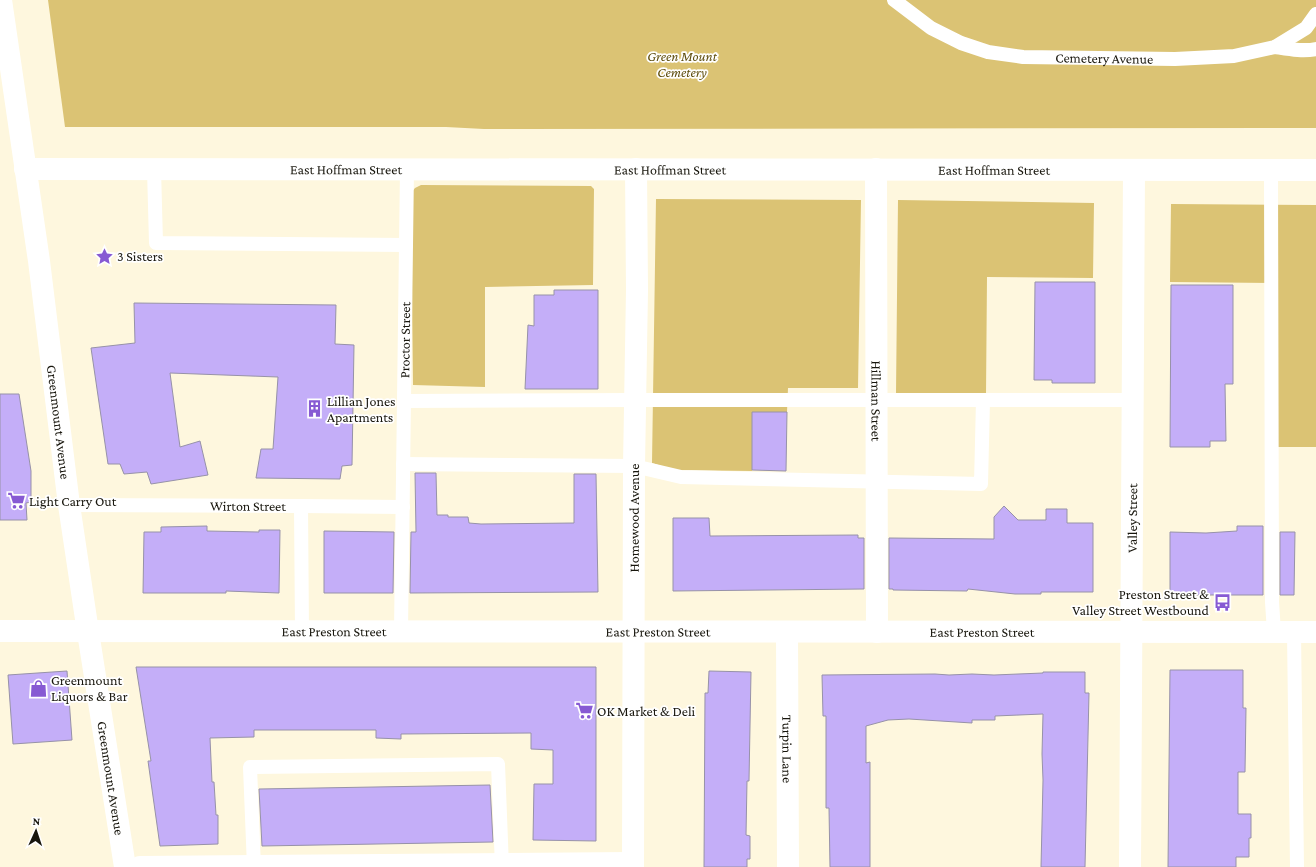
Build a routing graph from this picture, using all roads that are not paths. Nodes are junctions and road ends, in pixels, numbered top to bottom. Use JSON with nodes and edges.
{"nodes":[{"id":1,"x":1,"y":0,"type":"edge"},
{"id":2,"x":894,"y":0,"type":"edge"},
{"id":3,"x":1316,"y":14,"type":"edge"},
{"id":4,"x":1275,"y":47,"type":"junction"},
{"id":5,"x":1316,"y":48,"type":"edge"},
{"id":6,"x":25,"y":169,"type":"junction"},
{"id":7,"x":408,"y":169,"type":"junction"},
{"id":8,"x":154,"y":170,"type":"junction"},
{"id":9,"x":636,"y":170,"type":"junction"},
{"id":10,"x":876,"y":170,"type":"junction"},
{"id":11,"x":1134,"y":170,"type":"junction"},
{"id":12,"x":1271,"y":170,"type":"junction"},
{"id":13,"x":1316,"y":170,"type":"edge"},
{"id":14,"x":406,"y":245,"type":"junction"},
{"id":15,"x":635,"y":400,"type":"junction"},
{"id":16,"x":877,"y":400,"type":"junction"},
{"id":17,"x":983,"y":400,"type":"junction"},
{"id":18,"x":1133,"y":400,"type":"junction"},
{"id":19,"x":405,"y":402,"type":"junction"},
{"id":20,"x":404,"y":464,"type":"junction"},
{"id":21,"x":634,"y":466,"type":"junction"},
{"id":22,"x":876,"y":481,"type":"junction"},
{"id":23,"x":69,"y":505,"type":"junction"},
{"id":24,"x":301,"y":506,"type":"junction"},
{"id":25,"x":403,"y":506,"type":"junction"},
{"id":26,"x":0,"y":632,"type":"edge"},
{"id":27,"x":88,"y":632,"type":"junction"},
{"id":28,"x":302,"y":632,"type":"junction"},
{"id":29,"x":401,"y":632,"type":"junction"},
{"id":30,"x":634,"y":632,"type":"junction"},
{"id":31,"x":787,"y":632,"type":"junction"},
{"id":32,"x":877,"y":632,"type":"junction"},
{"id":33,"x":1131,"y":632,"type":"junction"},
{"id":34,"x":1284,"y":632,"type":"junction"},
{"id":35,"x":1316,"y":632,"type":"edge"},
{"id":36,"x":502,"y":865,"type":"edge"},
{"id":37,"x":633,"y":865,"type":"edge"},
{"id":38,"x":125,"y":867,"type":"edge"},
{"id":39,"x":140,"y":867,"type":"edge"},
{"id":40,"x":254,"y":867,"type":"edge"},
{"id":41,"x":788,"y":867,"type":"edge"},
{"id":42,"x":1130,"y":867,"type":"edge"},
{"id":43,"x":1297,"y":867,"type":"edge"}],
"edges":[{"from":1,"to":6,"type":"street","name":"Greenmount Avenue"},
{"from":2,"to":4,"type":"lane","name":"Cemetery Avenue"},
{"from":3,"to":4,"type":"lane","name":"Cemetery Avenue"},
{"from":4,"to":5,"type":"lane"},
{"from":6,"to":8,"type":"street","name":"East Hoffman Street"},
{"from":6,"to":23,"type":"street","name":"Greenmount Avenue"},
{"from":7,"to":8,"type":"street","name":"East Hoffman Street"},
{"from":7,"to":9,"type":"street","name":"East Hoffman Street"},
{"from":7,"to":14,"type":"lane","name":"Proctor Street"},
{"from":8,"to":14,"type":"lane"},
{"from":9,"to":10,"type":"street","name":"East Hoffman Street"},
{"from":9,"to":15,"type":"street","name":"Homewood Avenue"},
{"from":10,"to":11,"type":"street","name":"East Hoffman Street"},
{"from":10,"to":16,"type":"street","name":"Hillman Street"},
{"from":11,"to":12,"type":"street","name":"East Hoffman Street"},
{"from":11,"to":18,"type":"street","name":"Valley Street"},
{"from":12,"to":13,"type":"street","name":"East Hoffman Street"},
{"from":12,"to":34,"type":"lane"},
{"from":14,"to":19,"type":"lane","name":"Proctor Street"},
{"from":15,"to":16,"type":"lane"},
{"from":15,"to":19,"type":"lane"},
{"from":15,"to":21,"type":"street","name":"Homewood Avenue"},
{"from":16,"to":17,"type":"lane"},
{"from":16,"to":22,"type":"street","name":"Hillman Street"},
{"from":17,"to":18,"type":"lane"},
{"from":17,"to":22,"type":"lane"},
{"from":18,"to":33,"type":"street","name":"Valley Street"},
{"from":19,"to":20,"type":"lane","name":"Proctor Street"},
{"from":20,"to":21,"type":"lane"},
{"from":20,"to":25,"type":"lane","name":"Proctor Street"},
{"from":21,"to":22,"type":"lane"},
{"from":21,"to":30,"type":"street","name":"Homewood Avenue"},
{"from":22,"to":32,"type":"street","name":"Hillman Street"},
{"from":23,"to":24,"type":"lane","name":"Wirton Street"},
{"from":23,"to":27,"type":"street","name":"Greenmount Avenue"},
{"from":24,"to":25,"type":"lane"},
{"from":24,"to":28,"type":"lane","name":"Wirton Street"},
{"from":25,"to":29,"type":"lane","name":"Proctor Street"},
{"from":26,"to":27,"type":"street","name":"East Preston Street"},
{"from":27,"to":28,"type":"street","name":"East Preston Street"},
{"from":27,"to":38,"type":"street","name":"Greenmount Avenue"},
{"from":28,"to":29,"type":"street","name":"East Preston Street"},
{"from":29,"to":30,"type":"street","name":"East Preston Street"},
{"from":30,"to":31,"type":"street","name":"East Preston Street"},
{"from":30,"to":37,"type":"street","name":"Homewood Avenue"},
{"from":31,"to":32,"type":"street","name":"East Preston Street"},
{"from":31,"to":41,"type":"street","name":"Turpin Lane"},
{"from":32,"to":33,"type":"street","name":"East Preston Street"},
{"from":33,"to":34,"type":"street","name":"East Preston Street"},
{"from":33,"to":42,"type":"street","name":"Valley Street"},
{"from":34,"to":35,"type":"street","name":"East Preston Street"},
{"from":34,"to":43,"type":"lane"},
{"from":36,"to":37,"type":"street"},
{"from":36,"to":40,"type":"street"},
{"from":36,"to":40,"type":"lane"},
{"from":39,"to":40,"type":"street"}]}
